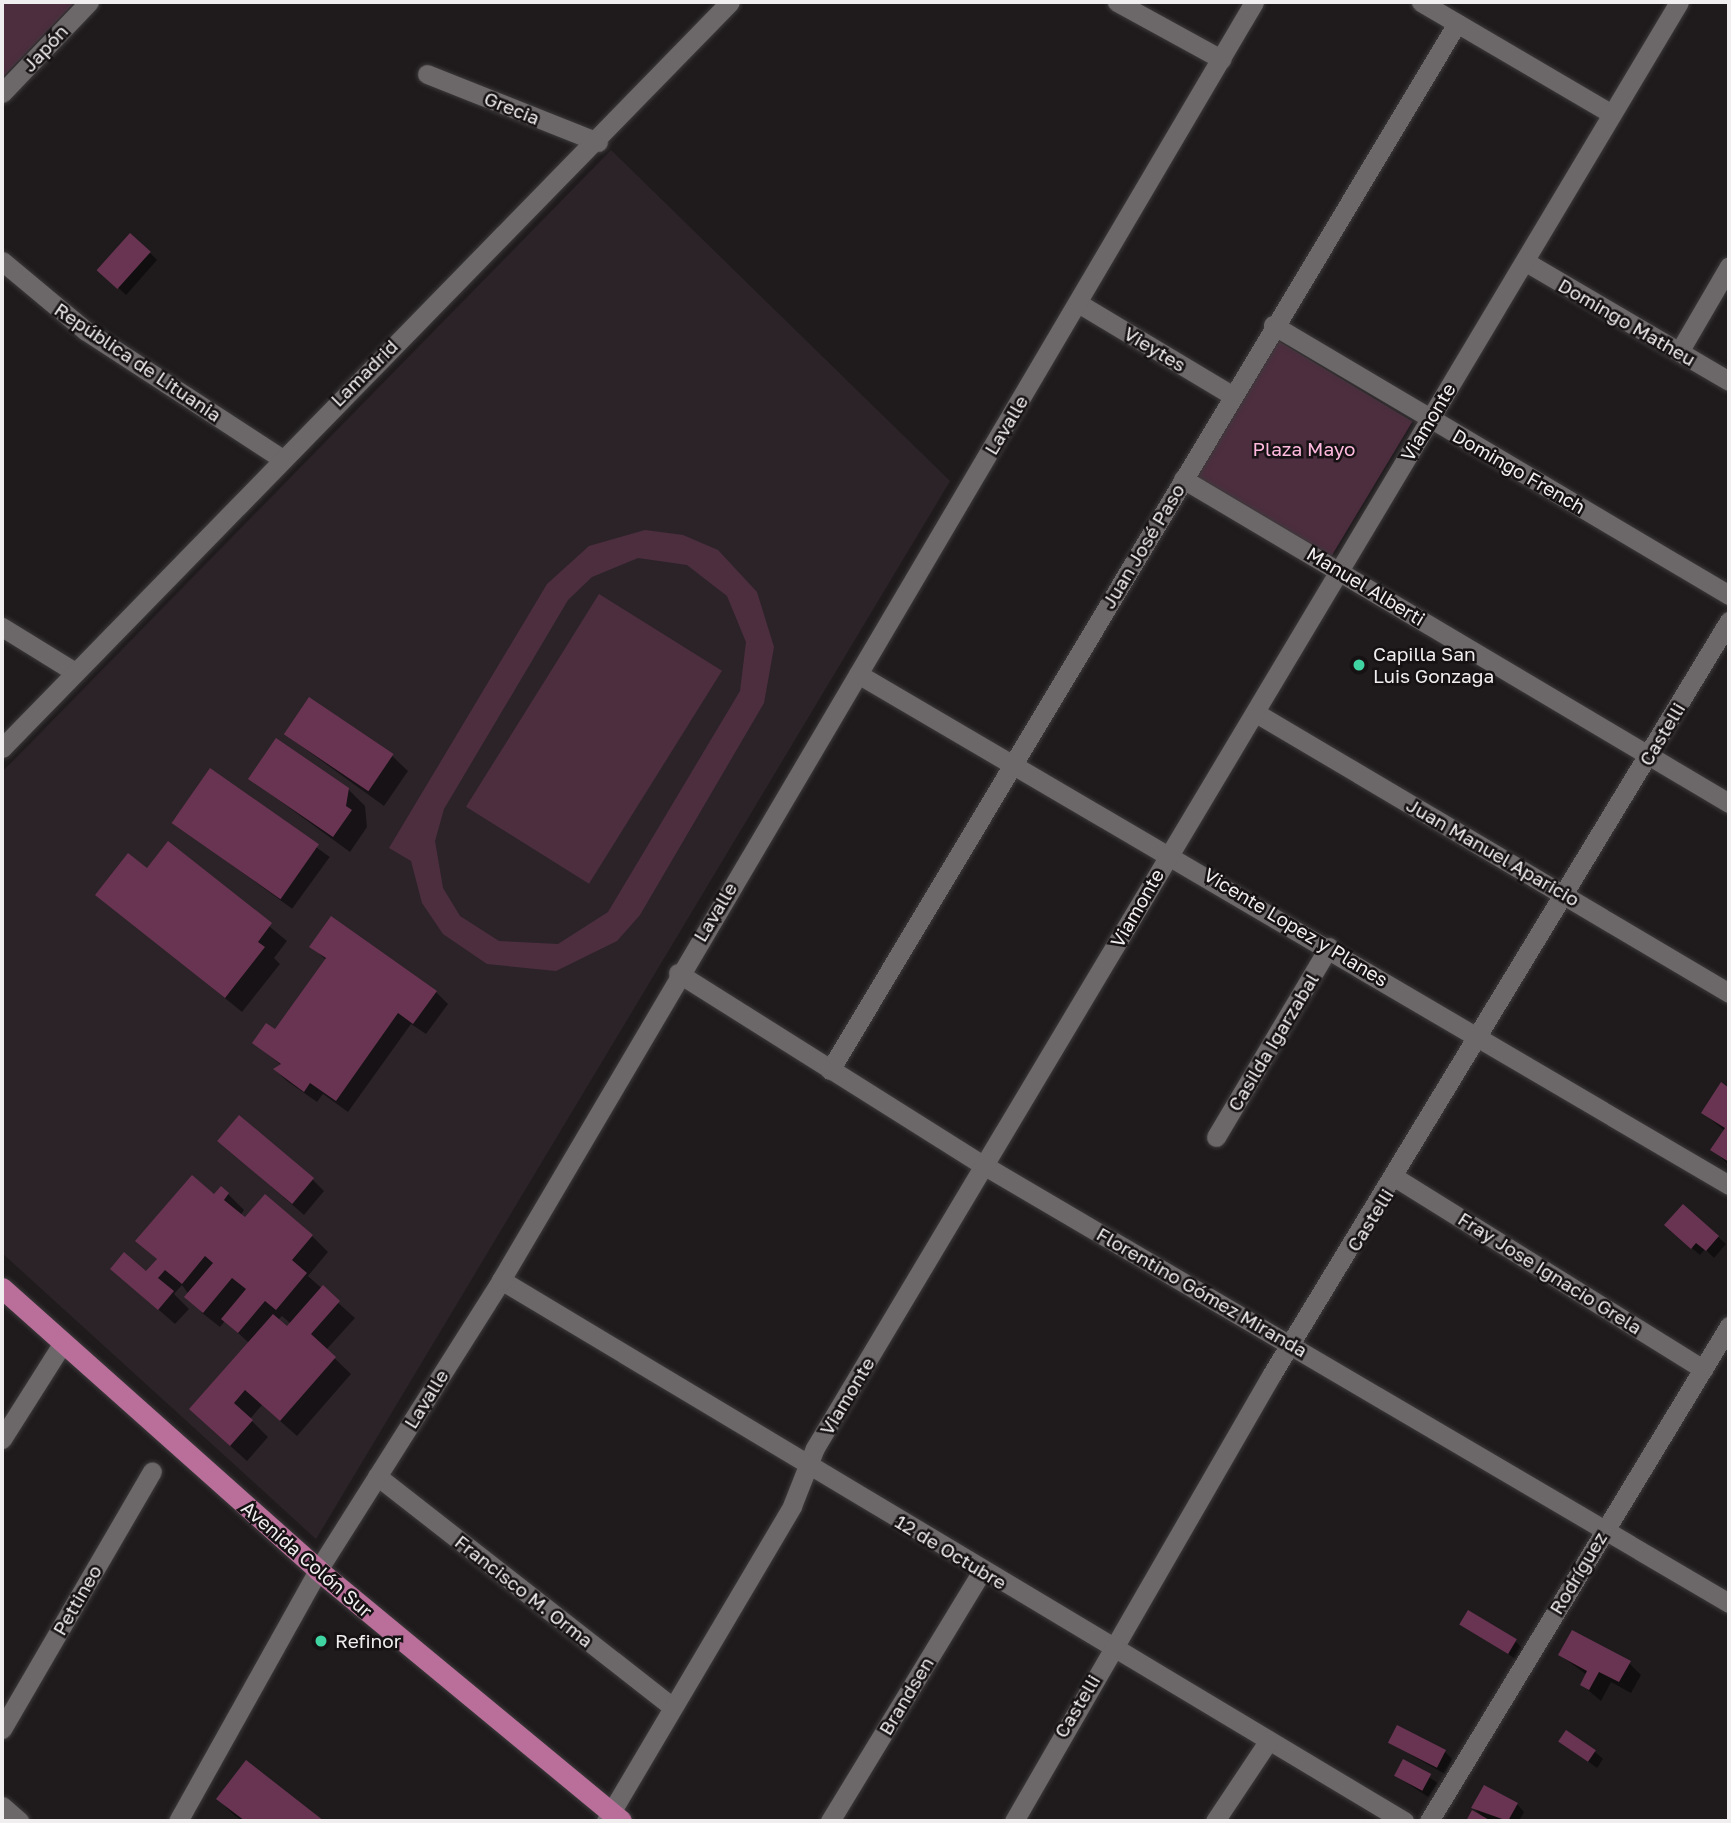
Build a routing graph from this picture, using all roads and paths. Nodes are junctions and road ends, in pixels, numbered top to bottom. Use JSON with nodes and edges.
{"nodes":[{"id":1,"x":89,"y":2,"type":"edge"},
{"id":2,"x":730,"y":2,"type":"edge"},
{"id":3,"x":1116,"y":2,"type":"edge"},
{"id":4,"x":1254,"y":2,"type":"edge"},
{"id":5,"x":1421,"y":2,"type":"edge"},
{"id":6,"x":1679,"y":2,"type":"edge"},
{"id":7,"x":1457,"y":23,"type":"junction"},
{"id":8,"x":1220,"y":59,"type":"junction"},
{"id":9,"x":427,"y":74,"type":"dead end"},
{"id":10,"x":3,"y":90,"type":"edge"},
{"id":11,"x":1612,"y":114,"type":"junction"},
{"id":12,"x":598,"y":142,"type":"junction"},
{"id":13,"x":2,"y":261,"type":"edge"},
{"id":14,"x":1525,"y":262,"type":"junction"},
{"id":15,"x":1729,"y":266,"type":"edge"},
{"id":16,"x":1078,"y":303,"type":"junction"},
{"id":17,"x":1273,"y":325,"type":"junction"},
{"id":18,"x":1679,"y":352,"type":"junction"},
{"id":19,"x":1729,"y":382,"type":"edge"},
{"id":20,"x":1232,"y":395,"type":"junction"},
{"id":21,"x":1430,"y":419,"type":"junction"},
{"id":22,"x":279,"y":457,"type":"junction"},
{"id":23,"x":1183,"y":478,"type":"junction"},
{"id":24,"x":1339,"y":570,"type":"junction"},
{"id":25,"x":1729,"y":595,"type":"edge"},
{"id":26,"x":1729,"y":621,"type":"edge"},
{"id":27,"x":2,"y":627,"type":"edge"},
{"id":28,"x":75,"y":672,"type":"junction"},
{"id":29,"x":858,"y":674,"type":"junction"},
{"id":30,"x":1256,"y":713,"type":"junction"},
{"id":31,"x":2,"y":748,"type":"edge"},
{"id":32,"x":1650,"y":756,"type":"junction"},
{"id":33,"x":1014,"y":763,"type":"junction"},
{"id":34,"x":1729,"y":803,"type":"edge"},
{"id":35,"x":1170,"y":852,"type":"junction"},
{"id":36,"x":1566,"y":895,"type":"junction"},
{"id":37,"x":1329,"y":947,"type":"junction"},
{"id":38,"x":678,"y":973,"type":"junction"},
{"id":39,"x":1729,"y":993,"type":"edge"},
{"id":40,"x":1480,"y":1037,"type":"junction"},
{"id":41,"x":830,"y":1070,"type":"junction"},
{"id":42,"x":1216,"y":1137,"type":"dead end"},
{"id":43,"x":985,"y":1166,"type":"junction"},
{"id":44,"x":1396,"y":1178,"type":"junction"},
{"id":45,"x":1729,"y":1185,"type":"edge"},
{"id":46,"x":501,"y":1280,"type":"junction"},
{"id":47,"x":2,"y":1288,"type":"edge"},
{"id":48,"x":1729,"y":1326,"type":"edge"},
{"id":49,"x":62,"y":1343,"type":"junction"},
{"id":50,"x":1292,"y":1344,"type":"junction"},
{"id":51,"x":1703,"y":1369,"type":"junction"},
{"id":52,"x":2,"y":1439,"type":"edge"},
{"id":53,"x":808,"y":1467,"type":"junction"},
{"id":54,"x":152,"y":1471,"type":"dead end"},
{"id":55,"x":377,"y":1476,"type":"junction"},
{"id":56,"x":1604,"y":1529,"type":"junction"},
{"id":57,"x":318,"y":1570,"type":"junction"},
{"id":58,"x":982,"y":1571,"type":"junction"},
{"id":59,"x":1729,"y":1603,"type":"edge"},
{"id":60,"x":1112,"y":1647,"type":"junction"},
{"id":61,"x":671,"y":1706,"type":"junction"},
{"id":62,"x":2,"y":1729,"type":"edge"},
{"id":63,"x":1269,"y":1740,"type":"junction"},
{"id":64,"x":2,"y":1806,"type":"edge"},
{"id":65,"x":613,"y":1818,"type":"edge"},
{"id":66,"x":19,"y":1821,"type":"edge"},
{"id":67,"x":178,"y":1821,"type":"edge"},
{"id":68,"x":830,"y":1821,"type":"edge"},
{"id":69,"x":1014,"y":1821,"type":"edge"},
{"id":70,"x":1215,"y":1821,"type":"edge"},
{"id":71,"x":1404,"y":1821,"type":"edge"},
{"id":72,"x":1429,"y":1821,"type":"edge"}],
"edges":[{"from":1,"to":10,"type":"street","name":"Japón"},
{"from":2,"to":12,"type":"street","name":"Lamadrid"},
{"from":3,"to":8,"type":"street"},
{"from":4,"to":8,"type":"street","name":"Lavalle"},
{"from":5,"to":7,"type":"street"},
{"from":6,"to":11,"type":"street","name":"Viamonte"},
{"from":7,"to":11,"type":"street"},
{"from":7,"to":17,"type":"street","name":"Juan José Paso"},
{"from":8,"to":16,"type":"street","name":"Lavalle"},
{"from":9,"to":12,"type":"street","name":"Grecia"},
{"from":11,"to":14,"type":"street","name":"Viamonte"},
{"from":12,"to":22,"type":"street","name":"Lamadrid"},
{"from":13,"to":22,"type":"street","name":"República de Lituania"},
{"from":14,"to":18,"type":"street","name":"Domingo Matheu"},
{"from":14,"to":21,"type":"street","name":"Viamonte"},
{"from":15,"to":18,"type":"street"},
{"from":16,"to":20,"type":"street","name":"Vieytes"},
{"from":16,"to":29,"type":"street","name":"Lavalle"},
{"from":17,"to":20,"type":"street","name":"Juan José Paso"},
{"from":17,"to":21,"type":"street","name":"Domingo French"},
{"from":18,"to":19,"type":"street","name":"Domingo Matheu"},
{"from":20,"to":23,"type":"street","name":"Juan José Paso"},
{"from":21,"to":24,"type":"street","name":"Viamonte"},
{"from":21,"to":25,"type":"street","name":"Domingo French"},
{"from":22,"to":28,"type":"street","name":"Lamadrid"},
{"from":23,"to":24,"type":"street","name":"Manuel Alberti"},
{"from":23,"to":33,"type":"street","name":"Juan José Paso"},
{"from":24,"to":30,"type":"street","name":"Viamonte"},
{"from":24,"to":32,"type":"street","name":"Manuel Alberti"},
{"from":26,"to":32,"type":"street","name":"Castelli"},
{"from":27,"to":28,"type":"street"},
{"from":28,"to":31,"type":"street","name":"Lamadrid"},
{"from":29,"to":33,"type":"street","name":"Vicente Lopez y Planes"},
{"from":29,"to":38,"type":"street","name":"Lavalle"},
{"from":30,"to":35,"type":"street","name":"Viamonte"},
{"from":30,"to":36,"type":"street","name":"Juan Manuel Aparicio"},
{"from":32,"to":34,"type":"street","name":"Manuel Alberti"},
{"from":32,"to":36,"type":"street","name":"Castelli"},
{"from":33,"to":35,"type":"street","name":"Vicente Lopez y Planes"},
{"from":33,"to":41,"type":"street","name":"Juan José Paso"},
{"from":35,"to":37,"type":"street","name":"Vicente Lopez y Planes"},
{"from":35,"to":43,"type":"street","name":"Viamonte"},
{"from":36,"to":39,"type":"street","name":"Juan Manuel Aparicio"},
{"from":36,"to":40,"type":"street","name":"Castelli"},
{"from":37,"to":40,"type":"street","name":"Vicente Lopez y Planes"},
{"from":37,"to":42,"type":"street","name":"Casilda Igarzabal"},
{"from":38,"to":41,"type":"street","name":"Florentino Gómez Miranda"},
{"from":38,"to":46,"type":"street","name":"Lavalle"},
{"from":40,"to":44,"type":"street","name":"Castelli"},
{"from":40,"to":45,"type":"street","name":"Vicente Lopez y Planes"},
{"from":41,"to":43,"type":"street","name":"Florentino Gómez Miranda"},
{"from":43,"to":50,"type":"street","name":"Florentino Gómez Miranda"},
{"from":43,"to":53,"type":"street","name":"Viamonte"},
{"from":44,"to":50,"type":"street","name":"Castelli"},
{"from":44,"to":51,"type":"street","name":"Fray Jose Ignacio Grela"},
{"from":46,"to":53,"type":"street","name":"12 de Octubre"},
{"from":46,"to":55,"type":"street","name":"Lavalle"},
{"from":47,"to":49,"type":"main road","name":"Avenida Colón Sur"},
{"from":48,"to":51,"type":"street","name":"Rodríguez"},
{"from":49,"to":52,"type":"street"},
{"from":49,"to":57,"type":"main road","name":"Avenida Colón Sur"},
{"from":50,"to":56,"type":"street","name":"Florentino Gómez Miranda"},
{"from":50,"to":60,"type":"street","name":"Castelli"},
{"from":51,"to":56,"type":"street","name":"Rodríguez"},
{"from":53,"to":58,"type":"street","name":"12 de Octubre"},
{"from":53,"to":61,"type":"street","name":"Viamonte"},
{"from":54,"to":62,"type":"street","name":"Pettineo"},
{"from":55,"to":57,"type":"street","name":"Lavalle"},
{"from":55,"to":61,"type":"street","name":"Francisco M. Orma"},
{"from":56,"to":59,"type":"street","name":"Florentino Gómez Miranda"},
{"from":56,"to":72,"type":"street","name":"Rodríguez"},
{"from":57,"to":65,"type":"main road","name":"Avenida Colón Sur"},
{"from":57,"to":67,"type":"street","name":"Lavalle"},
{"from":58,"to":60,"type":"street","name":"12 de Octubre"},
{"from":58,"to":68,"type":"street","name":"Brandsen"},
{"from":60,"to":63,"type":"street","name":"12 de Octubre"},
{"from":60,"to":69,"type":"street","name":"Castelli"},
{"from":61,"to":65,"type":"street","name":"Viamonte"},
{"from":63,"to":70,"type":"street"},
{"from":63,"to":71,"type":"street","name":"12 de Octubre"},
{"from":64,"to":66,"type":"street"}]}
